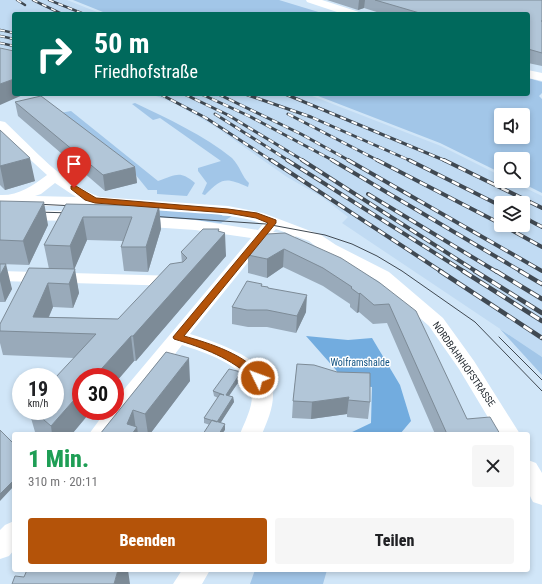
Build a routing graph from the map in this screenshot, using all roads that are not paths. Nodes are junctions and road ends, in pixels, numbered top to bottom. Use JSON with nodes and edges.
{"nodes":[{"id":1,"x":311,"y":0,"type":"edge"},
{"id":2,"x":299,"y":2,"type":"dead end"},
{"id":3,"x":330,"y":12,"type":"edge"},
{"id":4,"x":349,"y":12,"type":"edge"},
{"id":5,"x":530,"y":67,"type":"edge"},
{"id":6,"x":542,"y":70,"type":"edge"},
{"id":7,"x":530,"y":74,"type":"edge"},
{"id":8,"x":542,"y":77,"type":"edge"},
{"id":9,"x":0,"y":125,"type":"edge"},
{"id":10,"x":57,"y":178,"type":"junction"},
{"id":11,"x":0,"y":200,"type":"edge"},
{"id":12,"x":71,"y":202,"type":"junction"},
{"id":13,"x":103,"y":202,"type":"junction"},
{"id":14,"x":0,"y":215,"type":"edge"},
{"id":15,"x":117,"y":219,"type":"edge"},
{"id":16,"x":273,"y":222,"type":"junction"},
{"id":17,"x":262,"y":234,"type":"junction"},
{"id":18,"x":330,"y":249,"type":"junction"},
{"id":19,"x":0,"y":276,"type":"edge"},
{"id":20,"x":178,"y":281,"type":"edge"},
{"id":21,"x":178,"y":337,"type":"junction"},
{"id":22,"x":102,"y":432,"type":"edge"},
{"id":23,"x":252,"y":432,"type":"edge"},
{"id":24,"x":508,"y":432,"type":"edge"},
{"id":25,"x":530,"y":460,"type":"edge"},
{"id":26,"x":530,"y":473,"type":"edge"},
{"id":27,"x":542,"y":474,"type":"edge"},
{"id":28,"x":542,"y":495,"type":"edge"},
{"id":29,"x":12,"y":534,"type":"edge"},
{"id":30,"x":0,"y":548,"type":"edge"},
{"id":31,"x":196,"y":572,"type":"edge"},
{"id":32,"x":187,"y":584,"type":"edge"}],
"edges":[{"from":1,"to":4,"type":"main road"},
{"from":2,"to":3,"type":"main road"},
{"from":5,"to":6,"type":"main road"},
{"from":7,"to":8,"type":"main road"},
{"from":9,"to":10,"type":"street"},
{"from":10,"to":11,"type":"street"},
{"from":10,"to":12,"type":"street"},
{"from":10,"to":13,"type":"street"},
{"from":11,"to":12,"type":"street","name":"NORDBAHNHOFSTRASSE"},
{"from":12,"to":13,"type":"street","name":"NORDBAHNHOFSTRASSE"},
{"from":12,"to":14,"type":"street"},
{"from":13,"to":16,"type":"street","name":"NORDBAHNHOFSTRASSE"},
{"from":15,"to":17,"type":"street","name":"NORDBAHNHOFSTRASSE"},
{"from":16,"to":17,"type":"street"},
{"from":16,"to":18,"type":"street","name":"NORDBAHNHOFSTRASSE"},
{"from":17,"to":18,"type":"street","name":"NORDBAHNHOFSTRASSE"},
{"from":17,"to":21,"type":"street"},
{"from":18,"to":24,"type":"street","name":"NORDBAHNHOFSTRASSE"},
{"from":19,"to":20,"type":"street"},
{"from":21,"to":22,"type":"street"},
{"from":21,"to":23,"type":"street"},
{"from":25,"to":27,"type":"street"},
{"from":26,"to":28,"type":"street"},
{"from":29,"to":30,"type":"street"},
{"from":31,"to":32,"type":"street"}]}
